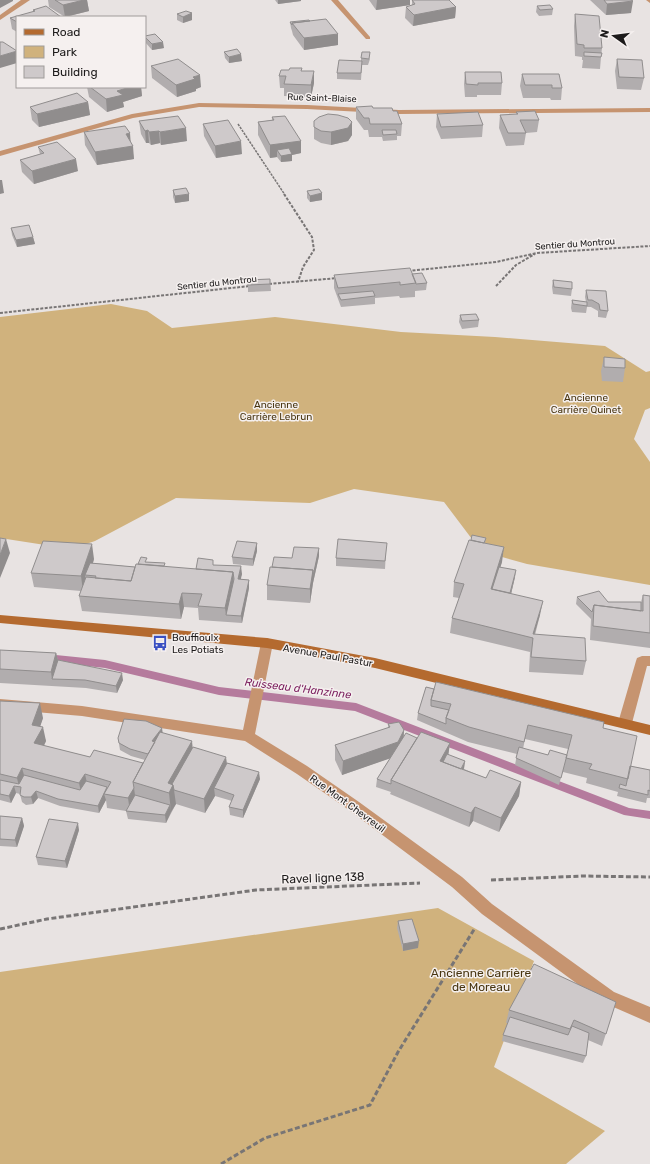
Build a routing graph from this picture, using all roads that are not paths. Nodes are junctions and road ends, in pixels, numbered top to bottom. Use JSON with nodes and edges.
{"nodes":[{"id":1,"x":27,"y":0,"type":"edge"},
{"id":2,"x":334,"y":0,"type":"edge"},
{"id":3,"x":0,"y":18,"type":"edge"},
{"id":4,"x":368,"y":38,"type":"dead end"},
{"id":5,"x":650,"y":110,"type":"edge"},
{"id":6,"x":0,"y":154,"type":"edge"},
{"id":7,"x":0,"y":619,"type":"edge"},
{"id":8,"x":267,"y":643,"type":"junction"},
{"id":9,"x":650,"y":661,"type":"edge"},
{"id":10,"x":0,"y":704,"type":"edge"},
{"id":11,"x":625,"y":723,"type":"junction"},
{"id":12,"x":650,"y":730,"type":"edge"},
{"id":13,"x":248,"y":736,"type":"junction"},
{"id":14,"x":650,"y":1015,"type":"edge"}],
"edges":[{"from":1,"to":3,"type":"street"},
{"from":2,"to":4,"type":"street"},
{"from":5,"to":6,"type":"street","name":"Rue Saint-Blaise"},
{"from":7,"to":8,"type":"main road","name":"Avenue Paul Pastur"},
{"from":8,"to":11,"type":"main road","name":"Avenue Paul Pastur"},
{"from":8,"to":13,"type":"street"},
{"from":9,"to":11,"type":"street"},
{"from":10,"to":13,"type":"street","name":"Rue Mont Chevreuil"},
{"from":11,"to":12,"type":"main road","name":"Avenue Paul Pastur"},
{"from":13,"to":14,"type":"street","name":"Rue Mont Chevreuil"}]}
